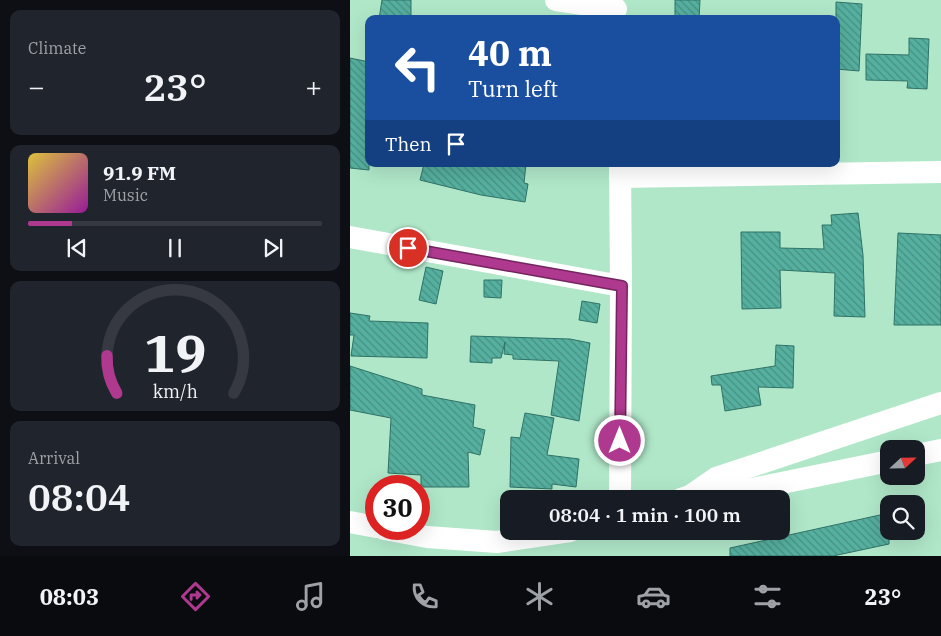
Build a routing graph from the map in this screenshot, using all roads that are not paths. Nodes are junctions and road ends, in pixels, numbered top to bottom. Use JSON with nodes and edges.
{"nodes":[{"id":1,"x":556,"y":0,"type":"edge"},
{"id":2,"x":616,"y":9,"type":"edge"},
{"id":3,"x":620,"y":170,"type":"edge"},
{"id":4,"x":941,"y":172,"type":"edge"},
{"id":5,"x":350,"y":237,"type":"edge"},
{"id":6,"x":622,"y":286,"type":"junction"},
{"id":7,"x":941,"y":403,"type":"edge"},
{"id":8,"x":941,"y":450,"type":"edge"},
{"id":9,"x":925,"y":453,"type":"edge"},
{"id":10,"x":880,"y":463,"type":"edge"},
{"id":11,"x":620,"y":490,"type":"edge"},
{"id":12,"x":696,"y":490,"type":"edge"},
{"id":13,"x":747,"y":490,"type":"edge"},
{"id":14,"x":350,"y":522,"type":"edge"},
{"id":15,"x":365,"y":525,"type":"edge"},
{"id":16,"x":430,"y":537,"type":"edge"},
{"id":17,"x":510,"y":540,"type":"edge"}],
"edges":[{"from":1,"to":2,"type":"street"},
{"from":3,"to":4,"type":"street"},
{"from":3,"to":6,"type":"street"},
{"from":5,"to":6,"type":"street"},
{"from":6,"to":11,"type":"street"},
{"from":7,"to":12,"type":"street"},
{"from":8,"to":9,"type":"street"},
{"from":10,"to":13,"type":"street"},
{"from":14,"to":15,"type":"street"},
{"from":16,"to":17,"type":"street"}]}
